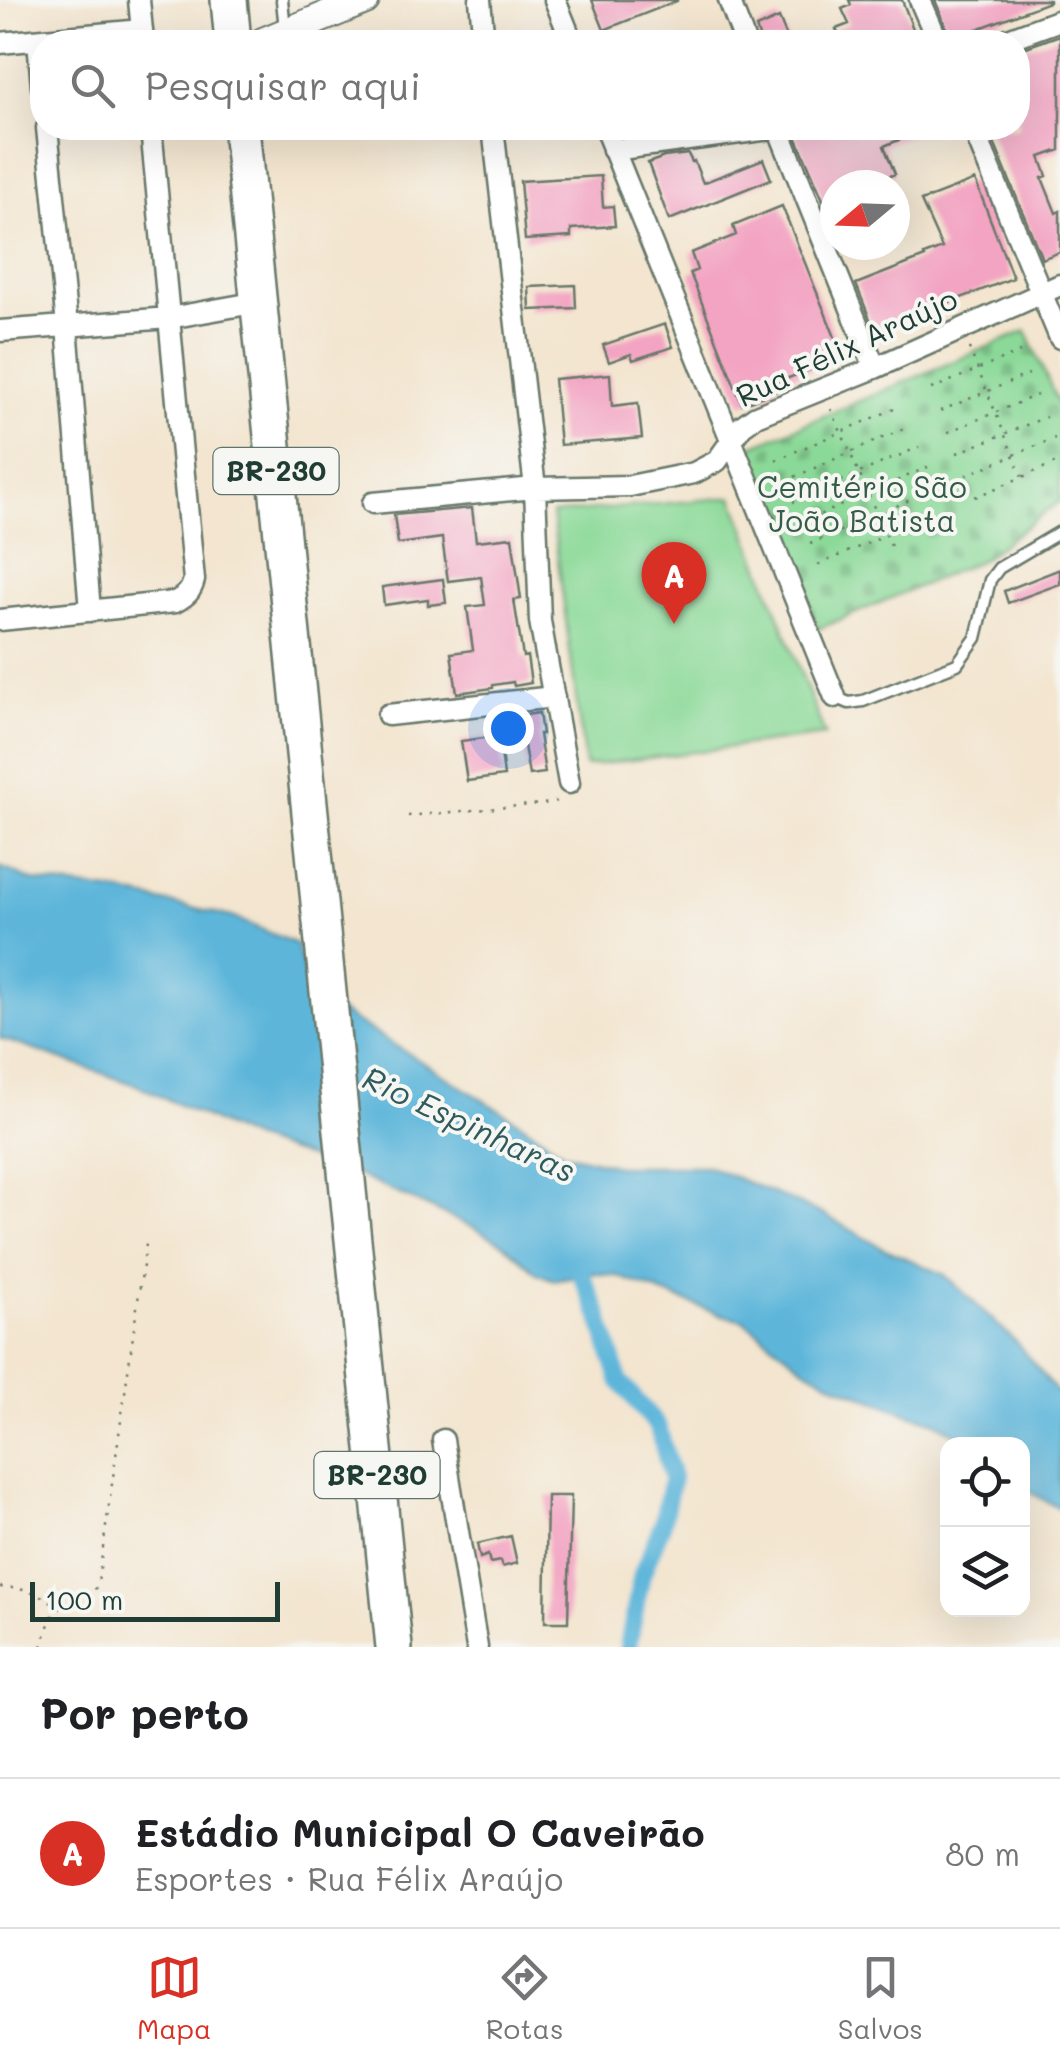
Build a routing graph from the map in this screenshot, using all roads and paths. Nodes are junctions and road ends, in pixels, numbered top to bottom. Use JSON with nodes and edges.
{"nodes":[{"id":1,"x":140,"y":0,"type":"edge"},
{"id":2,"x":228,"y":0,"type":"edge"},
{"id":3,"x":282,"y":0,"type":"edge"},
{"id":4,"x":366,"y":0,"type":"edge"},
{"id":5,"x":480,"y":0,"type":"edge"},
{"id":6,"x":555,"y":0,"type":"edge"},
{"id":7,"x":729,"y":0,"type":"edge"},
{"id":8,"x":920,"y":0,"type":"edge"},
{"id":9,"x":1060,"y":20,"type":"edge"},
{"id":10,"x":142,"y":30,"type":"edge"},
{"id":11,"x":232,"y":30,"type":"edge"},
{"id":12,"x":276,"y":30,"type":"edge"},
{"id":13,"x":293,"y":30,"type":"edge"},
{"id":14,"x":483,"y":30,"type":"edge"},
{"id":15,"x":567,"y":30,"type":"edge"},
{"id":16,"x":740,"y":30,"type":"edge"},
{"id":17,"x":933,"y":30,"type":"edge"},
{"id":18,"x":1030,"y":31,"type":"edge"},
{"id":19,"x":30,"y":41,"type":"edge"},
{"id":20,"x":0,"y":43,"type":"edge"},
{"id":21,"x":48,"y":140,"type":"edge"},
{"id":22,"x":152,"y":140,"type":"edge"},
{"id":23,"x":243,"y":140,"type":"edge"},
{"id":24,"x":493,"y":140,"type":"edge"},
{"id":25,"x":610,"y":140,"type":"edge"},
{"id":26,"x":689,"y":140,"type":"edge"},
{"id":27,"x":783,"y":140,"type":"edge"},
{"id":28,"x":979,"y":140,"type":"edge"},
{"id":29,"x":614,"y":150,"type":"junction"},
{"id":30,"x":1051,"y":289,"type":"edge"},
{"id":31,"x":259,"y":302,"type":"junction"},
{"id":32,"x":170,"y":318,"type":"junction"},
{"id":33,"x":67,"y":326,"type":"junction"},
{"id":34,"x":962,"y":328,"type":"junction"},
{"id":35,"x":0,"y":331,"type":"edge"},
{"id":36,"x":1060,"y":338,"type":"edge"},
{"id":37,"x":1020,"y":352,"type":"dead end"},
{"id":38,"x":875,"y":368,"type":"junction"},
{"id":39,"x":978,"y":370,"type":"junction"},
{"id":40,"x":1029,"y":374,"type":"dead end"},
{"id":41,"x":822,"y":389,"type":"junction"},
{"id":42,"x":931,"y":389,"type":"dead end"},
{"id":43,"x":987,"y":391,"type":"junction"},
{"id":44,"x":1037,"y":395,"type":"dead end"},
{"id":45,"x":901,"y":406,"type":"dead end"},
{"id":46,"x":940,"y":410,"type":"dead end"},
{"id":47,"x":996,"y":412,"type":"junction"},
{"id":48,"x":1046,"y":417,"type":"dead end"},
{"id":49,"x":910,"y":426,"type":"dead end"},
{"id":50,"x":842,"y":432,"type":"junction"},
{"id":51,"x":948,"y":432,"type":"dead end"},
{"id":52,"x":1004,"y":434,"type":"junction"},
{"id":53,"x":1055,"y":438,"type":"dead end"},
{"id":54,"x":731,"y":439,"type":"junction"},
{"id":55,"x":919,"y":447,"type":"dead end"},
{"id":56,"x":850,"y":452,"type":"junction"},
{"id":57,"x":957,"y":454,"type":"dead end"},
{"id":58,"x":1014,"y":455,"type":"junction"},
{"id":59,"x":776,"y":460,"type":"dead end"},
{"id":60,"x":1060,"y":461,"type":"edge"},
{"id":61,"x":928,"y":468,"type":"dead end"},
{"id":62,"x":860,"y":473,"type":"junction"},
{"id":63,"x":966,"y":475,"type":"dead end"},
{"id":64,"x":1022,"y":477,"type":"junction"},
{"id":65,"x":785,"y":481,"type":"dead end"},
{"id":66,"x":1026,"y":484,"type":"dead end"},
{"id":67,"x":535,"y":488,"type":"junction"},
{"id":68,"x":938,"y":488,"type":"dead end"},
{"id":69,"x":868,"y":494,"type":"junction"},
{"id":70,"x":974,"y":497,"type":"dead end"},
{"id":71,"x":373,"y":502,"type":"dead end"},
{"id":72,"x":793,"y":502,"type":"dead end"},
{"id":73,"x":946,"y":508,"type":"dead end"},
{"id":74,"x":877,"y":514,"type":"junction"},
{"id":75,"x":801,"y":523,"type":"dead end"},
{"id":76,"x":1060,"y":532,"type":"edge"},
{"id":77,"x":886,"y":535,"type":"junction"},
{"id":78,"x":810,"y":544,"type":"dead end"},
{"id":79,"x":894,"y":553,"type":"dead end"},
{"id":80,"x":818,"y":564,"type":"dead end"},
{"id":81,"x":90,"y":610,"type":"junction"},
{"id":82,"x":0,"y":620,"type":"edge"},
{"id":83,"x":554,"y":697,"type":"junction"},
{"id":84,"x":835,"y":697,"type":"joint"},
{"id":85,"x":388,"y":715,"type":"dead end"},
{"id":86,"x":569,"y":783,"type":"joint"},
{"id":87,"x":408,"y":816,"type":"dead end"},
{"id":88,"x":146,"y":1244,"type":"dead end"},
{"id":89,"x":443,"y":1440,"type":"dead end"},
{"id":90,"x":0,"y":1587,"type":"edge"},
{"id":91,"x":59,"y":1607,"type":"junction"},
{"id":92,"x":42,"y":1647,"type":"edge"},
{"id":93,"x":394,"y":1647,"type":"edge"},
{"id":94,"x":477,"y":1647,"type":"edge"}],
"edges":[{"from":1,"to":10,"type":"street"},
{"from":2,"to":11,"type":"highway"},
{"from":3,"to":12,"type":"lane"},
{"from":4,"to":13,"type":"street"},
{"from":5,"to":14,"type":"street"},
{"from":6,"to":15,"type":"street"},
{"from":7,"to":16,"type":"street"},
{"from":8,"to":17,"type":"street"},
{"from":9,"to":18,"type":"street"},
{"from":19,"to":20,"type":"street"},
{"from":21,"to":33,"type":"street"},
{"from":22,"to":32,"type":"street"},
{"from":23,"to":31,"type":"highway","number":"BR-230"},
{"from":24,"to":67,"type":"street"},
{"from":25,"to":29,"type":"street"},
{"from":26,"to":29,"type":"street"},
{"from":27,"to":38,"type":"street"},
{"from":28,"to":30,"type":"street"},
{"from":29,"to":54,"type":"street"},
{"from":30,"to":34,"type":"street","name":"Rua Félix Araújo"},
{"from":30,"to":36,"type":"street"},
{"from":31,"to":32,"type":"street"},
{"from":31,"to":93,"type":"highway","number":"BR-230"},
{"from":32,"to":33,"type":"street"},
{"from":32,"to":81,"type":"street"},
{"from":33,"to":35,"type":"street"},
{"from":33,"to":81,"type":"street"},
{"from":34,"to":38,"type":"street","name":"Rua Félix Araújo"},
{"from":34,"to":39,"type":"path"},
{"from":37,"to":39,"type":"path"},
{"from":38,"to":41,"type":"street","name":"Rua Félix Araújo"},
{"from":39,"to":42,"type":"path"},
{"from":39,"to":43,"type":"path"},
{"from":40,"to":43,"type":"path"},
{"from":41,"to":50,"type":"path"},
{"from":41,"to":54,"type":"street","name":"Rua Félix Araújo"},
{"from":43,"to":46,"type":"path"},
{"from":43,"to":47,"type":"path"},
{"from":44,"to":47,"type":"path"},
{"from":45,"to":50,"type":"path"},
{"from":47,"to":51,"type":"path"},
{"from":47,"to":52,"type":"path"},
{"from":48,"to":52,"type":"path"},
{"from":49,"to":56,"type":"path"},
{"from":50,"to":56,"type":"path"},
{"from":50,"to":59,"type":"path"},
{"from":52,"to":57,"type":"path"},
{"from":52,"to":58,"type":"path"},
{"from":53,"to":58,"type":"path"},
{"from":54,"to":67,"type":"street","name":"Rua Félix Araújo"},
{"from":54,"to":84,"type":"street"},
{"from":55,"to":62,"type":"path"},
{"from":56,"to":62,"type":"path"},
{"from":56,"to":65,"type":"path"},
{"from":58,"to":63,"type":"path"},
{"from":58,"to":64,"type":"path"},
{"from":60,"to":64,"type":"path"},
{"from":61,"to":69,"type":"path"},
{"from":62,"to":69,"type":"path"},
{"from":62,"to":72,"type":"path"},
{"from":64,"to":66,"type":"path"},
{"from":64,"to":70,"type":"path"},
{"from":67,"to":71,"type":"street","name":"Rua Félix Araújo"},
{"from":67,"to":83,"type":"street"},
{"from":68,"to":74,"type":"path"},
{"from":69,"to":74,"type":"path"},
{"from":69,"to":75,"type":"path"},
{"from":73,"to":77,"type":"path"},
{"from":74,"to":77,"type":"path"},
{"from":74,"to":78,"type":"path"},
{"from":76,"to":84,"type":"lane"},
{"from":77,"to":79,"type":"path"},
{"from":77,"to":80,"type":"path"},
{"from":81,"to":82,"type":"street"},
{"from":83,"to":85,"type":"street"},
{"from":83,"to":86,"type":"street"},
{"from":86,"to":87,"type":"path"},
{"from":88,"to":91,"type":"path"},
{"from":89,"to":94,"type":"street"},
{"from":90,"to":91,"type":"path"},
{"from":91,"to":92,"type":"path"}]}
